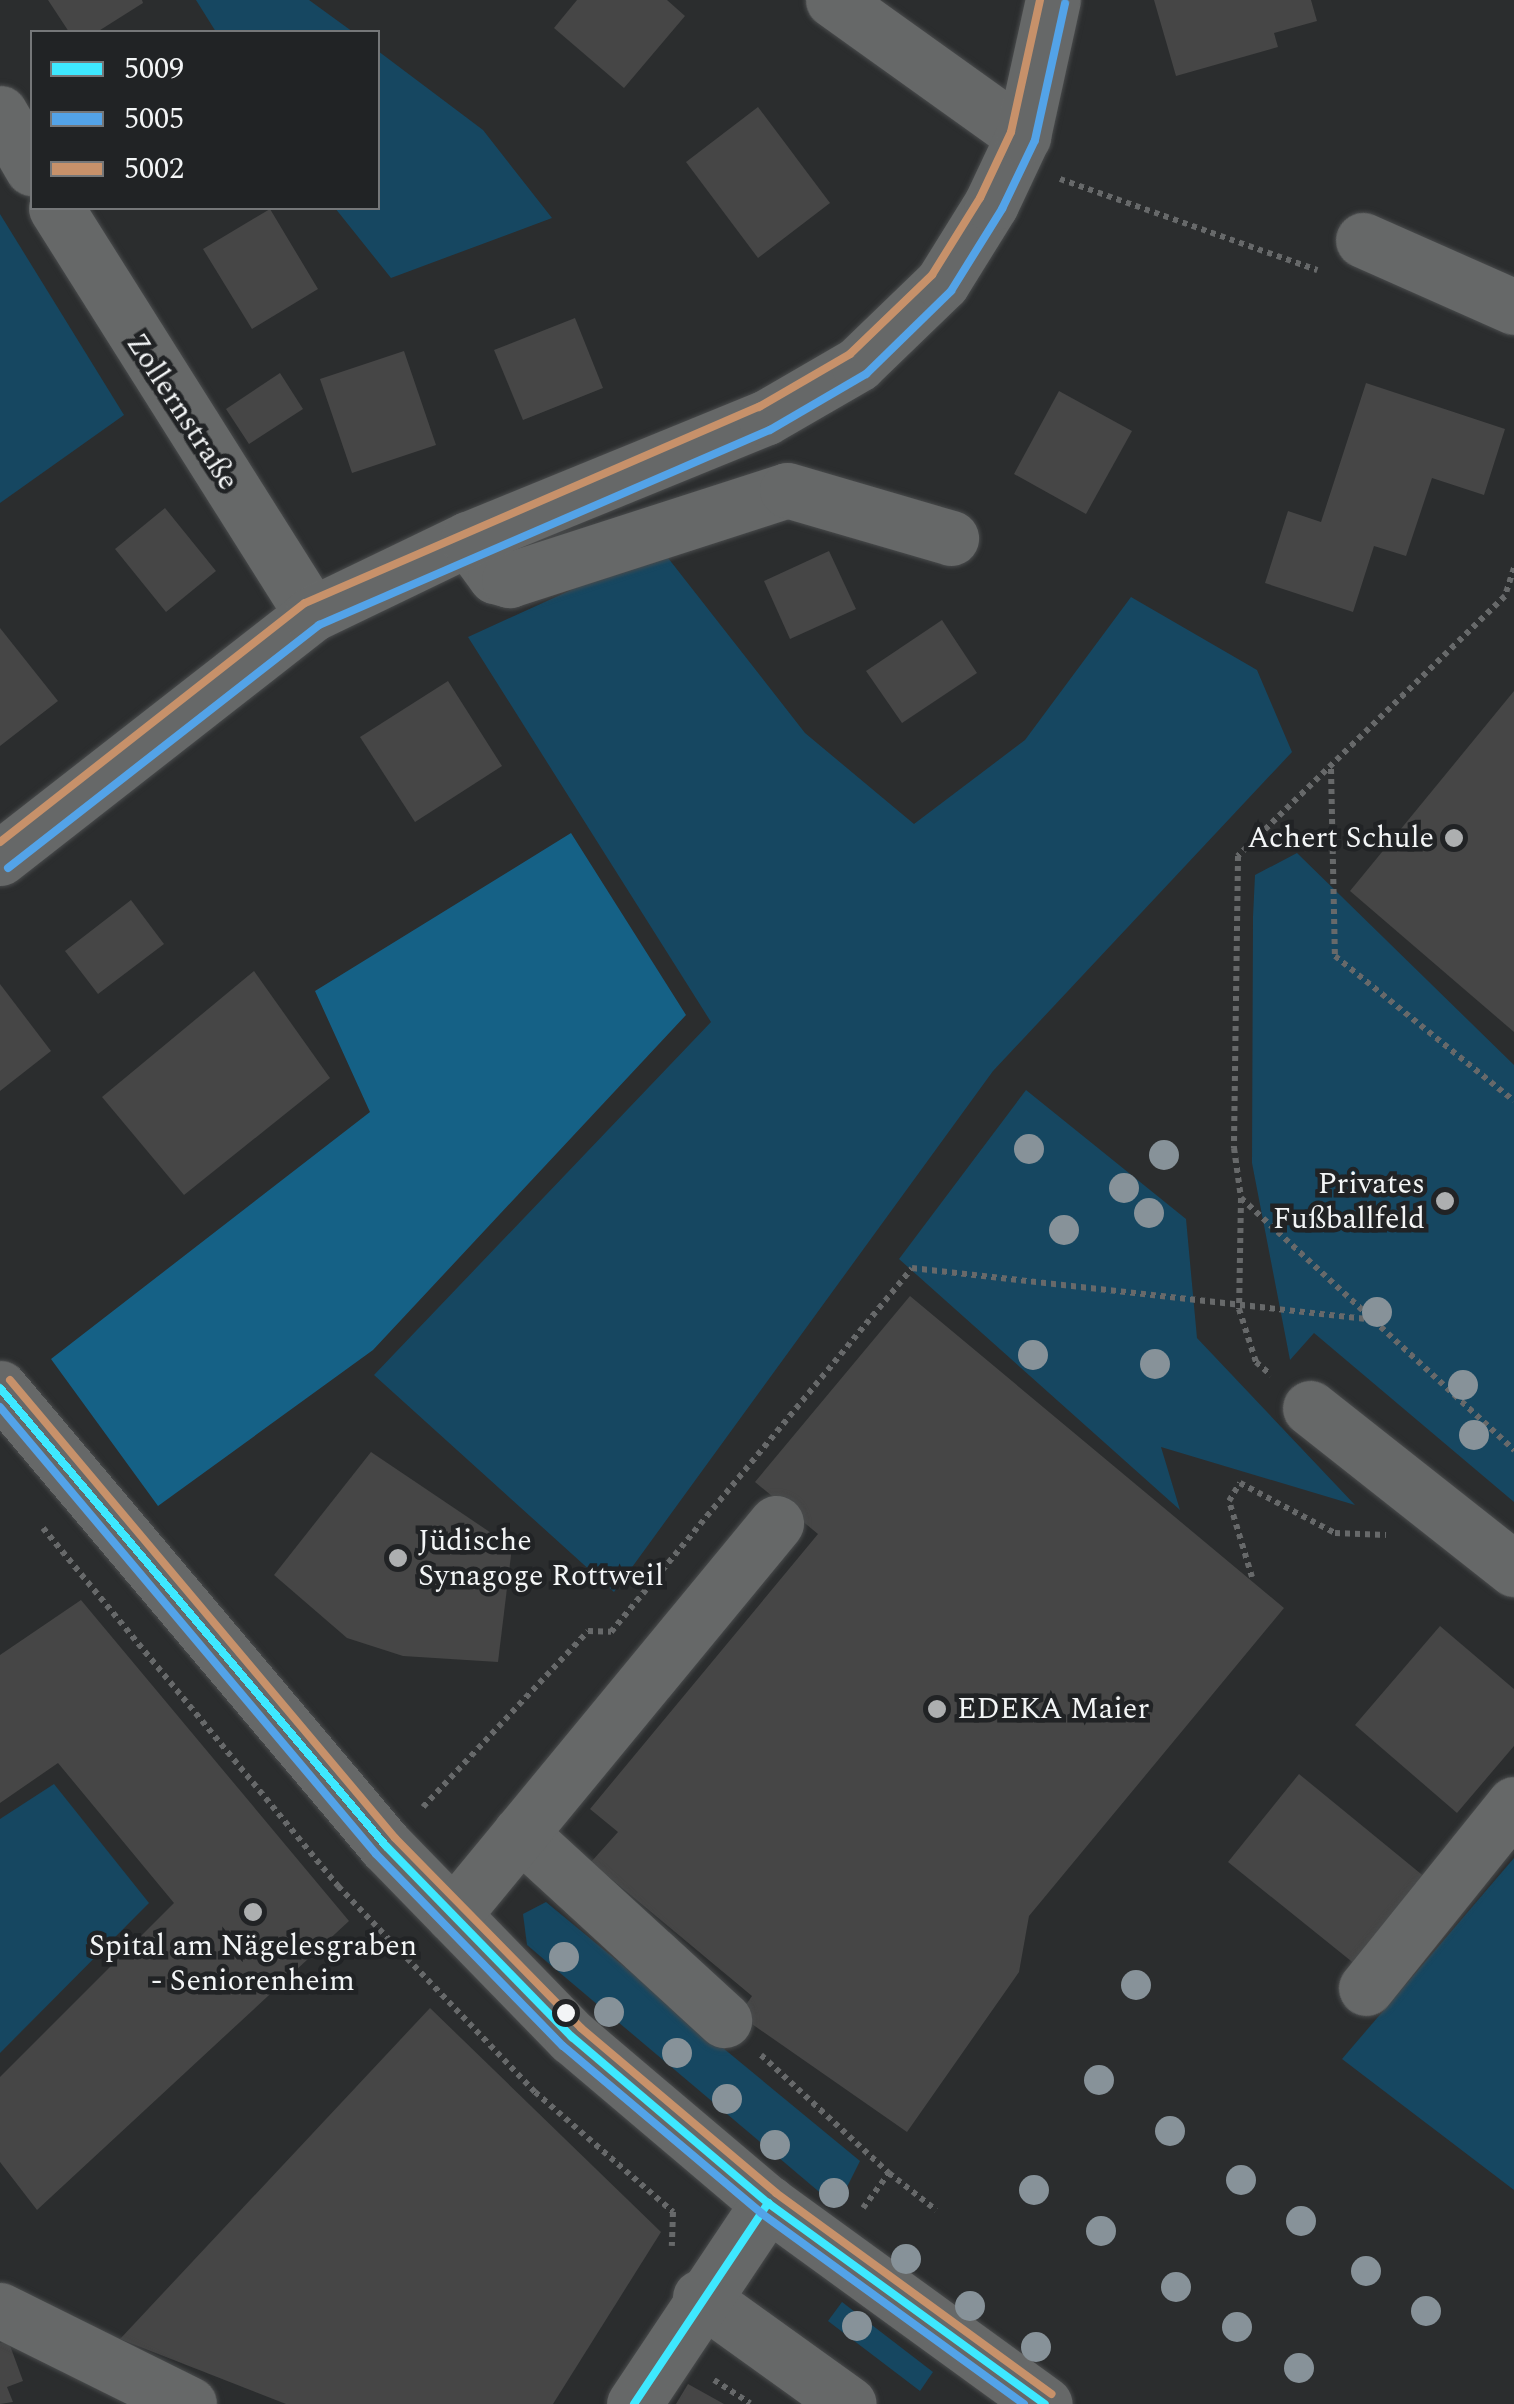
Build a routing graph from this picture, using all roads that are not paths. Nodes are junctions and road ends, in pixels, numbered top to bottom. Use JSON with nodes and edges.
{"nodes":[{"id":1,"x":833,"y":0,"type":"edge"},
{"id":2,"x":1053,"y":0,"type":"edge"},
{"id":3,"x":0,"y":113,"type":"edge"},
{"id":4,"x":1023,"y":136,"type":"junction"},
{"id":5,"x":30,"y":165,"type":"edge"},
{"id":6,"x":57,"y":210,"type":"edge"},
{"id":7,"x":1363,"y":240,"type":"dead end"},
{"id":8,"x":1514,"y":307,"type":"edge"},
{"id":9,"x":951,"y":538,"type":"dead end"},
{"id":10,"x":468,"y":539,"type":"junction"},
{"id":11,"x":312,"y":614,"type":"junction"},
{"id":12,"x":0,"y":858,"type":"edge"},
{"id":13,"x":0,"y":1388,"type":"edge"},
{"id":14,"x":1310,"y":1408,"type":"road end"},
{"id":15,"x":776,"y":1523,"type":"dead end"},
{"id":16,"x":1514,"y":1569,"type":"edge"},
{"id":17,"x":1514,"y":1804,"type":"edge"},
{"id":18,"x":520,"y":1833,"type":"junction"},
{"id":19,"x":453,"y":1915,"type":"junction"},
{"id":20,"x":1366,"y":1988,"type":"dead end"},
{"id":21,"x":724,"y":2020,"type":"road end"},
{"id":22,"x":768,"y":2203,"type":"junction"},
{"id":23,"x":681,"y":2279,"type":"junction"},
{"id":24,"x":0,"y":2310,"type":"edge"},
{"id":25,"x":190,"y":2404,"type":"edge"},
{"id":26,"x":634,"y":2404,"type":"edge"},
{"id":27,"x":849,"y":2404,"type":"edge"},
{"id":28,"x":1044,"y":2404,"type":"edge"}],
"edges":[{"from":1,"to":4,"type":"street"},
{"from":2,"to":4,"type":"street"},
{"from":3,"to":5,"type":"street"},
{"from":4,"to":10,"type":"street"},
{"from":6,"to":11,"type":"street","name":"Zollernstraße"},
{"from":7,"to":8,"type":"street"},
{"from":9,"to":10,"type":"street"},
{"from":10,"to":11,"type":"street"},
{"from":11,"to":12,"type":"street"},
{"from":13,"to":19,"type":"street"},
{"from":14,"to":16,"type":"street"},
{"from":15,"to":18,"type":"street"},
{"from":17,"to":20,"type":"street"},
{"from":18,"to":19,"type":"street"},
{"from":18,"to":21,"type":"street"},
{"from":19,"to":22,"type":"street"},
{"from":22,"to":23,"type":"street"},
{"from":22,"to":28,"type":"street"},
{"from":23,"to":26,"type":"street"},
{"from":23,"to":27,"type":"street"},
{"from":24,"to":25,"type":"street"}]}
